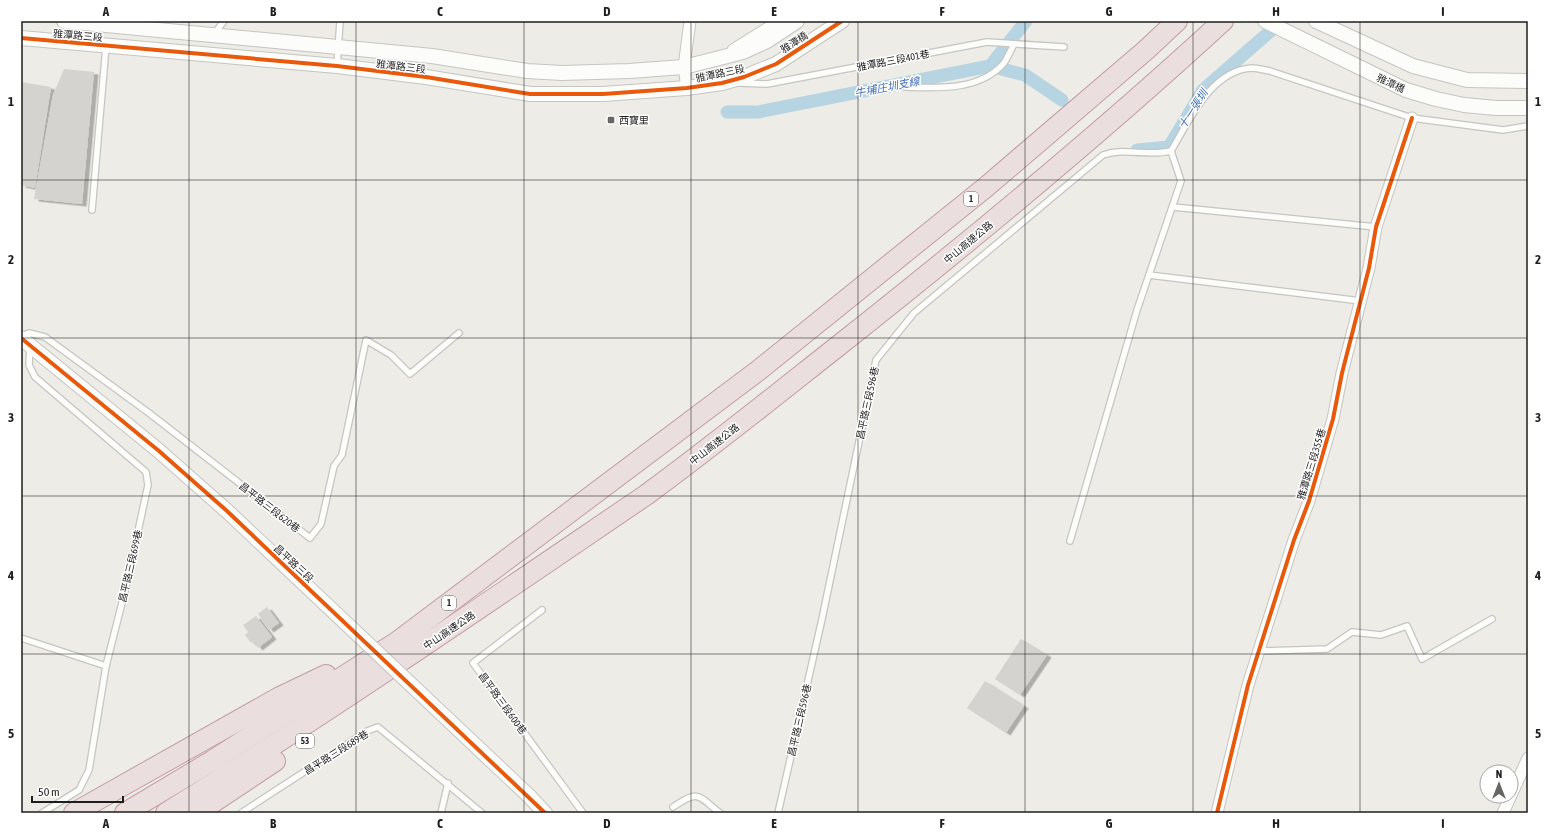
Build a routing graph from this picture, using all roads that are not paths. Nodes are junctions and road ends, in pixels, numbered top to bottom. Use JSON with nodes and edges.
{"nodes":[{"id":1,"x":64,"y":21,"type":"edge"},
{"id":2,"x":224,"y":21,"type":"edge"},
{"id":3,"x":340,"y":21,"type":"edge"},
{"id":4,"x":690,"y":21,"type":"edge"},
{"id":5,"x":779,"y":21,"type":"edge"},
{"id":6,"x":797,"y":21,"type":"edge"},
{"id":7,"x":842,"y":21,"type":"edge"},
{"id":8,"x":1177,"y":21,"type":"edge"},
{"id":9,"x":1223,"y":21,"type":"edge"},
{"id":10,"x":1265,"y":21,"type":"edge"},
{"id":11,"x":1316,"y":21,"type":"edge"},
{"id":12,"x":213,"y":34,"type":"junction"},
{"id":13,"x":21,"y":38,"type":"edge"},
{"id":14,"x":767,"y":41,"type":"joint"},
{"id":15,"x":1012,"y":44,"type":"junction"},
{"id":16,"x":106,"y":46,"type":"junction"},
{"id":17,"x":1064,"y":47,"type":"dead end"},
{"id":18,"x":338,"y":48,"type":"junction"},
{"id":19,"x":776,"y":64,"type":"joint"},
{"id":20,"x":337,"y":66,"type":"junction"},
{"id":21,"x":684,"y":67,"type":"junction"},
{"id":22,"x":1528,"y":81,"type":"edge"},
{"id":23,"x":722,"y":83,"type":"junction"},
{"id":24,"x":906,"y":87,"type":"dead end"},
{"id":25,"x":687,"y":88,"type":"junction"},
{"id":26,"x":1528,"y":108,"type":"edge"},
{"id":27,"x":1412,"y":118,"type":"junction"},
{"id":28,"x":1528,"y":126,"type":"edge"},
{"id":29,"x":1171,"y":151,"type":"junction"},
{"id":30,"x":1173,"y":207,"type":"junction"},
{"id":31,"x":92,"y":210,"type":"dead end"},
{"id":32,"x":1376,"y":227,"type":"junction"},
{"id":33,"x":1150,"y":275,"type":"junction"},
{"id":34,"x":1361,"y":301,"type":"junction"},
{"id":35,"x":459,"y":333,"type":"dead end"},
{"id":36,"x":24,"y":340,"type":"edge"},
{"id":37,"x":1070,"y":541,"type":"dead end"},
{"id":38,"x":542,"y":610,"type":"dead end"},
{"id":39,"x":1492,"y":619,"type":"dead end"},
{"id":40,"x":21,"y":638,"type":"edge"},
{"id":41,"x":401,"y":650,"type":"junction"},
{"id":42,"x":1260,"y":651,"type":"junction"},
{"id":43,"x":106,"y":666,"type":"junction"},
{"id":44,"x":1528,"y":758,"type":"edge"},
{"id":45,"x":448,"y":783,"type":"junction"},
{"id":46,"x":673,"y":807,"type":"dead end"},
{"id":47,"x":42,"y":813,"type":"edge"},
{"id":48,"x":74,"y":813,"type":"edge"},
{"id":49,"x":124,"y":813,"type":"edge"},
{"id":50,"x":166,"y":813,"type":"edge"},
{"id":51,"x":197,"y":813,"type":"edge"},
{"id":52,"x":241,"y":813,"type":"edge"},
{"id":53,"x":441,"y":813,"type":"edge"},
{"id":54,"x":482,"y":813,"type":"edge"},
{"id":55,"x":545,"y":813,"type":"edge"},
{"id":56,"x":583,"y":813,"type":"edge"},
{"id":57,"x":720,"y":813,"type":"edge"},
{"id":58,"x":778,"y":813,"type":"edge"},
{"id":59,"x":1217,"y":813,"type":"edge"},
{"id":60,"x":1503,"y":813,"type":"edge"}],
"edges":[{"from":1,"to":12,"type":"street","name":"雅潭路三段"},
{"from":2,"to":12,"type":"lane"},
{"from":3,"to":18,"type":"lane"},
{"from":4,"to":21,"type":"street"},
{"from":5,"to":21,"type":"street"},
{"from":6,"to":14,"type":"street","name":"雅潭橋"},
{"from":7,"to":19,"type":"street","name":"雅潭橋"},
{"from":8,"to":41,"type":"highway","name":"中山高速公路","number":"1"},
{"from":9,"to":41,"type":"highway","name":"中山高速公路","number":"1"},
{"from":10,"to":26,"type":"street","name":"雅潭橋"},
{"from":11,"to":22,"type":"street"},
{"from":12,"to":18,"type":"street","name":"雅潭路三段"},
{"from":13,"to":16,"type":"street","name":"雅潭路三段"},
{"from":14,"to":21,"type":"street","name":"雅潭路三段"},
{"from":15,"to":17,"type":"lane","name":"雅潭路三段401巷"},
{"from":15,"to":23,"type":"lane","name":"雅潭路三段401巷"},
{"from":15,"to":24,"type":"lane"},
{"from":16,"to":20,"type":"street","name":"雅潭路三段"},
{"from":16,"to":31,"type":"lane"},
{"from":18,"to":20,"type":"lane"},
{"from":18,"to":21,"type":"street","name":"雅潭路三段"},
{"from":19,"to":23,"type":"street","name":"雅潭路三段"},
{"from":20,"to":25,"type":"street","name":"雅潭路三段"},
{"from":21,"to":25,"type":"street"},
{"from":23,"to":25,"type":"street","name":"雅潭路三段"},
{"from":27,"to":28,"type":"lane"},
{"from":27,"to":29,"type":"lane"},
{"from":27,"to":32,"type":"street","name":"雅潭路三段355巷"},
{"from":29,"to":30,"type":"lane"},
{"from":29,"to":58,"type":"lane","name":"昌平路三段596巷"},
{"from":30,"to":32,"type":"lane"},
{"from":30,"to":33,"type":"lane"},
{"from":32,"to":34,"type":"street","name":"雅潭路三段355巷"},
{"from":33,"to":34,"type":"lane"},
{"from":33,"to":37,"type":"lane"},
{"from":34,"to":42,"type":"street","name":"雅潭路三段355巷"},
{"from":35,"to":36,"type":"lane","name":"昌平路三段620巷"},
{"from":36,"to":43,"type":"lane","name":"昌平路三段699巷"},
{"from":36,"to":55,"type":"street","name":"昌平路三段","bridge":true},
{"from":38,"to":56,"type":"lane","name":"昌平路三段600巷"},
{"from":39,"to":42,"type":"lane"},
{"from":40,"to":43,"type":"lane"},
{"from":41,"to":48,"type":"highway"},
{"from":41,"to":49,"type":"highway","name":"中山高速公路","number":"1"},
{"from":41,"to":50,"type":"highway","name":"中山高速公路","number":"1"},
{"from":41,"to":51,"type":"highway","number":"53"},
{"from":42,"to":59,"type":"street","name":"雅潭路三段355巷"},
{"from":43,"to":47,"type":"lane","name":"昌平路三段699巷"},
{"from":44,"to":60,"type":"street"},
{"from":45,"to":52,"type":"lane","name":"昌平路三段689巷"},
{"from":45,"to":53,"type":"lane"},
{"from":45,"to":54,"type":"lane","name":"昌平路三段689巷"},
{"from":46,"to":57,"type":"lane"}]}
